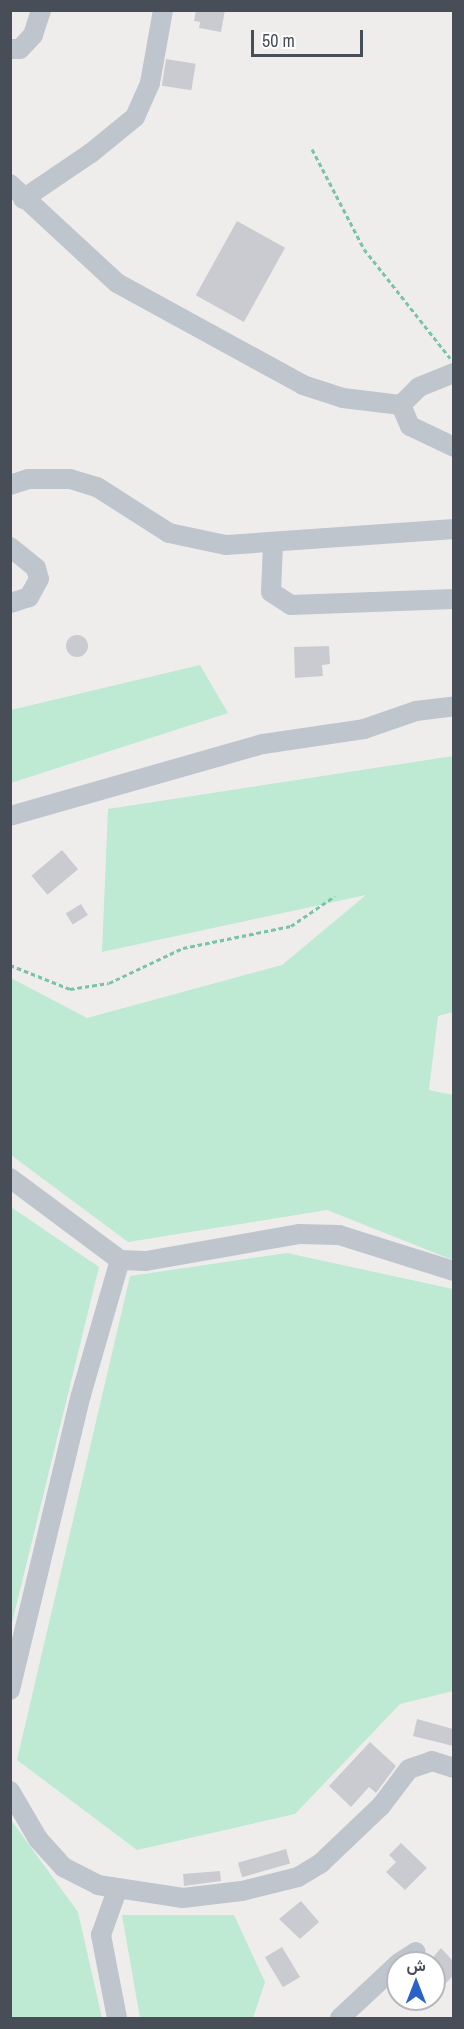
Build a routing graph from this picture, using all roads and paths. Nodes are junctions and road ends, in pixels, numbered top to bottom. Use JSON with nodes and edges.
{"nodes":[{"id":1,"x":41,"y":10,"type":"edge"},
{"id":2,"x":163,"y":10,"type":"edge"},
{"id":3,"x":10,"y":49,"type":"edge"},
{"id":4,"x":312,"y":149,"type":"dead end"},
{"id":5,"x":17,"y":191,"type":"edge"},
{"id":6,"x":453,"y":361,"type":"edge"},
{"id":7,"x":453,"y":374,"type":"edge"},
{"id":8,"x":401,"y":405,"type":"junction"},
{"id":9,"x":453,"y":447,"type":"edge"},
{"id":10,"x":10,"y":485,"type":"edge"},
{"id":11,"x":453,"y":529,"type":"edge"},
{"id":12,"x":273,"y":543,"type":"junction"},
{"id":13,"x":10,"y":547,"type":"edge"},
{"id":14,"x":453,"y":599,"type":"edge"},
{"id":15,"x":10,"y":603,"type":"edge"},
{"id":16,"x":453,"y":706,"type":"edge"},
{"id":17,"x":10,"y":816,"type":"edge"},
{"id":18,"x":335,"y":896,"type":"dead end"},
{"id":19,"x":10,"y":965,"type":"edge"},
{"id":20,"x":10,"y":1178,"type":"edge"},
{"id":21,"x":120,"y":1260,"type":"junction"},
{"id":22,"x":453,"y":1271,"type":"edge"},
{"id":23,"x":10,"y":1690,"type":"edge"},
{"id":24,"x":453,"y":1768,"type":"edge"},
{"id":25,"x":10,"y":1791,"type":"edge"},
{"id":26,"x":117,"y":1890,"type":"junction"},
{"id":27,"x":386,"y":1977,"type":"edge"},
{"id":28,"x":117,"y":2019,"type":"edge"},
{"id":29,"x":340,"y":2019,"type":"edge"}],
"edges":[{"from":1,"to":3,"type":"street"},
{"from":2,"to":5,"type":"street"},
{"from":4,"to":6,"type":"path"},
{"from":5,"to":8,"type":"street"},
{"from":7,"to":8,"type":"street"},
{"from":8,"to":9,"type":"street"},
{"from":10,"to":12,"type":"street"},
{"from":11,"to":12,"type":"street"},
{"from":12,"to":14,"type":"street"},
{"from":13,"to":15,"type":"street"},
{"from":16,"to":17,"type":"street"},
{"from":18,"to":19,"type":"path"},
{"from":20,"to":21,"type":"street"},
{"from":21,"to":22,"type":"street"},
{"from":21,"to":23,"type":"street"},
{"from":24,"to":26,"type":"street"},
{"from":25,"to":26,"type":"street"},
{"from":26,"to":28,"type":"street"},
{"from":27,"to":29,"type":"street"}]}
